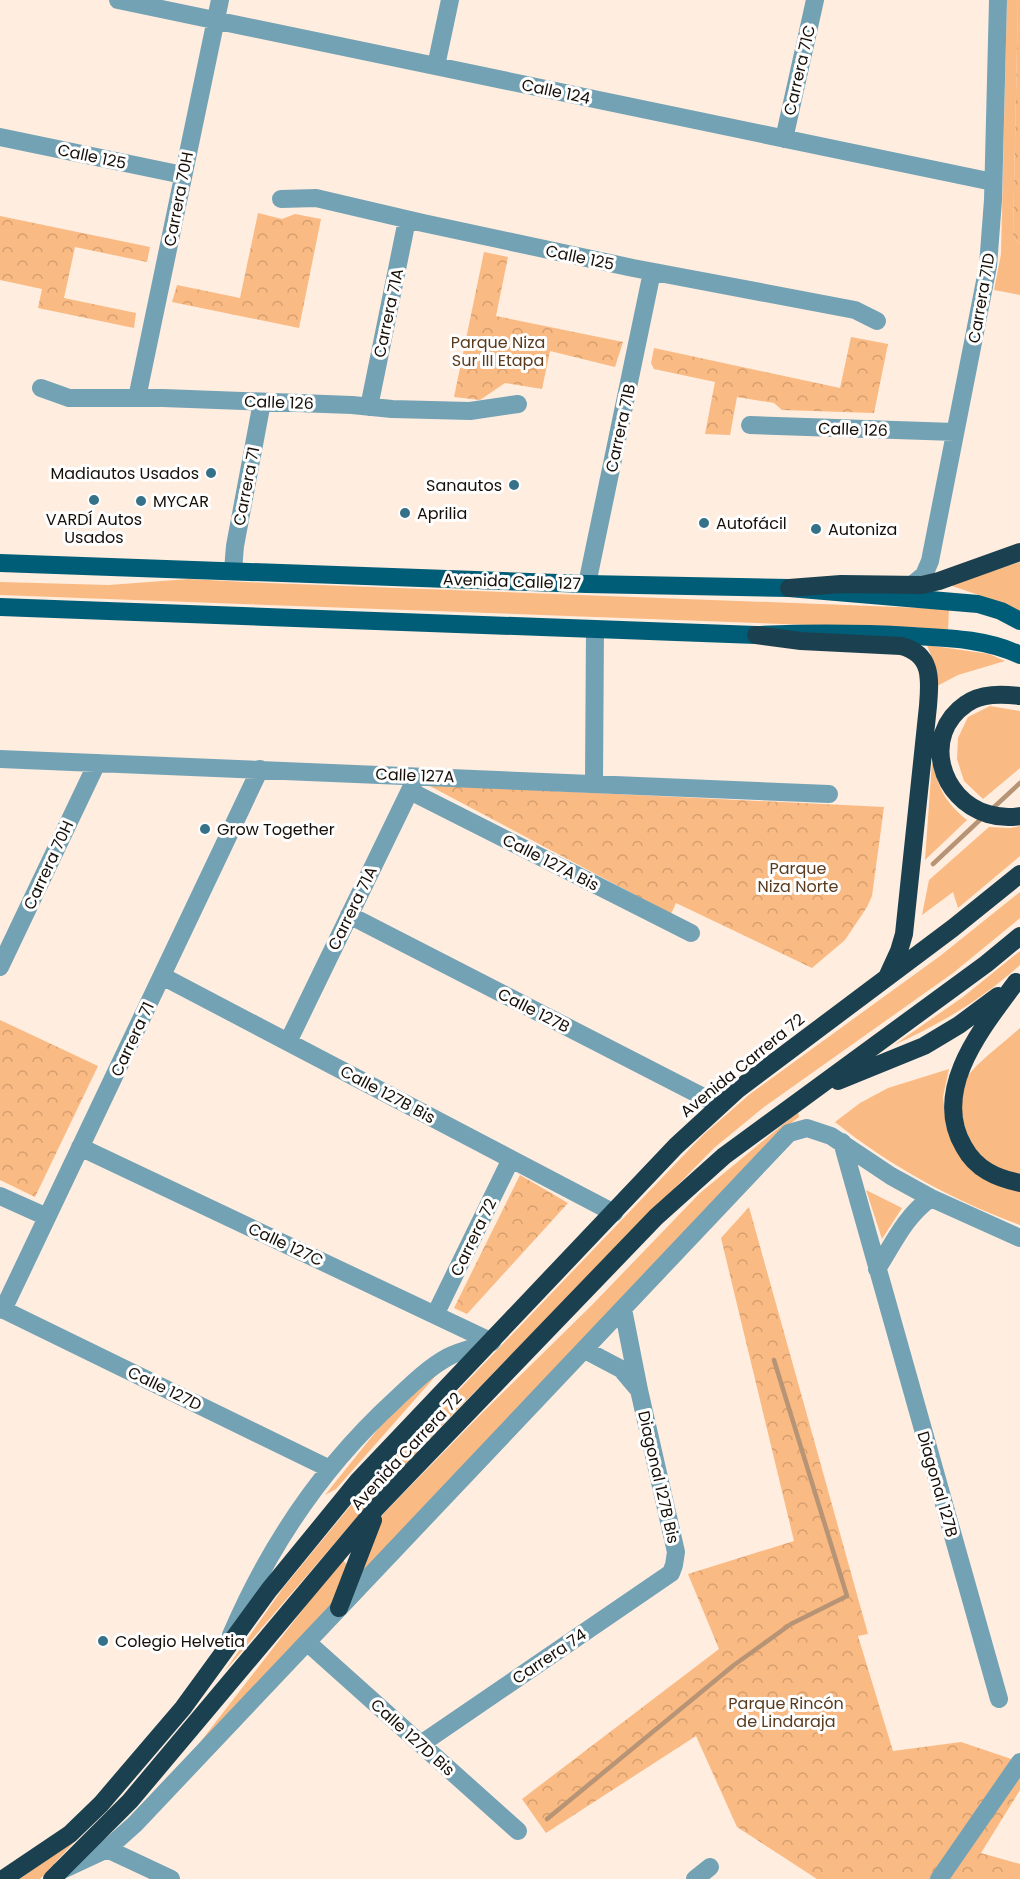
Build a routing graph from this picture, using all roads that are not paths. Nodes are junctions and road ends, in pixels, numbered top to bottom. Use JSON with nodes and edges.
{"nodes":[{"id":1,"x":118,"y":0,"type":"edge"},
{"id":2,"x":220,"y":0,"type":"edge"},
{"id":3,"x":450,"y":0,"type":"edge"},
{"id":4,"x":814,"y":0,"type":"edge"},
{"id":5,"x":998,"y":0,"type":"edge"},
{"id":6,"x":215,"y":20,"type":"junction"},
{"id":7,"x":436,"y":66,"type":"junction"},
{"id":8,"x":0,"y":137,"type":"edge"},
{"id":9,"x":784,"y":139,"type":"junction"},
{"id":10,"x":183,"y":175,"type":"junction"},
{"id":11,"x":993,"y":182,"type":"junction"},
{"id":12,"x":281,"y":199,"type":"dead end"},
{"id":13,"x":407,"y":220,"type":"junction"},
{"id":14,"x":652,"y":272,"type":"junction"},
{"id":15,"x":877,"y":321,"type":"dead end"},
{"id":16,"x":41,"y":388,"type":"dead end"},
{"id":17,"x":136,"y":398,"type":"junction"},
{"id":18,"x":262,"y":402,"type":"junction"},
{"id":19,"x":518,"y":404,"type":"dead end"},
{"id":20,"x":369,"y":407,"type":"junction"},
{"id":21,"x":750,"y":425,"type":"dead end"},
{"id":22,"x":956,"y":432,"type":"junction"},
{"id":23,"x":1020,"y":540,"type":"edge"},
{"id":24,"x":1020,"y":552,"type":"edge"},
{"id":25,"x":996,"y":561,"type":"junction"},
{"id":26,"x":0,"y":562,"type":"edge"},
{"id":27,"x":233,"y":570,"type":"junction"},
{"id":28,"x":588,"y":584,"type":"junction"},
{"id":29,"x":912,"y":585,"type":"junction"},
{"id":30,"x":789,"y":588,"type":"junction"},
{"id":31,"x":0,"y":607,"type":"edge"},
{"id":32,"x":1020,"y":621,"type":"edge"},
{"id":33,"x":596,"y":629,"type":"junction"},
{"id":34,"x":756,"y":635,"type":"junction"},
{"id":35,"x":1020,"y":655,"type":"edge"},
{"id":36,"x":1020,"y":696,"type":"edge"},
{"id":37,"x":0,"y":759,"type":"edge"},
{"id":38,"x":97,"y":763,"type":"junction"},
{"id":39,"x":260,"y":769,"type":"junction"},
{"id":40,"x":594,"y":782,"type":"junction"},
{"id":41,"x":414,"y":783,"type":"junction"},
{"id":42,"x":829,"y":794,"type":"dead end"},
{"id":43,"x":1020,"y":816,"type":"edge"},
{"id":44,"x":1020,"y":874,"type":"edge"},
{"id":45,"x":349,"y":915,"type":"junction"},
{"id":46,"x":691,"y":933,"type":"dead end"},
{"id":47,"x":1020,"y":936,"type":"edge"},
{"id":48,"x":0,"y":967,"type":"edge"},
{"id":49,"x":162,"y":976,"type":"junction"},
{"id":50,"x":885,"y":980,"type":"junction"},
{"id":51,"x":1018,"y":980,"type":"edge"},
{"id":52,"x":288,"y":1042,"type":"junction"},
{"id":53,"x":814,"y":1090,"type":"junction"},
{"id":54,"x":719,"y":1106,"type":"junction"},
{"id":55,"x":842,"y":1142,"type":"junction"},
{"id":56,"x":80,"y":1147,"type":"junction"},
{"id":57,"x":511,"y":1159,"type":"junction"},
{"id":58,"x":1020,"y":1183,"type":"edge"},
{"id":59,"x":0,"y":1196,"type":"edge"},
{"id":60,"x":931,"y":1198,"type":"junction"},
{"id":61,"x":614,"y":1213,"type":"junction"},
{"id":62,"x":47,"y":1217,"type":"junction"},
{"id":63,"x":1020,"y":1238,"type":"edge"},
{"id":64,"x":878,"y":1269,"type":"junction"},
{"id":65,"x":2,"y":1309,"type":"edge"},
{"id":66,"x":623,"y":1309,"type":"junction"},
{"id":67,"x":435,"y":1315,"type":"junction"},
{"id":68,"x":492,"y":1342,"type":"junction"},
{"id":69,"x":585,"y":1350,"type":"junction"},
{"id":70,"x":639,"y":1390,"type":"junction"},
{"id":71,"x":330,"y":1469,"type":"junction"},
{"id":72,"x":377,"y":1507,"type":"junction"},
{"id":73,"x":674,"y":1565,"type":"joint"},
{"id":74,"x":339,"y":1608,"type":"junction"},
{"id":75,"x":308,"y":1643,"type":"junction"},
{"id":76,"x":226,"y":1648,"type":"junction"},
{"id":77,"x":999,"y":1700,"type":"dead end"},
{"id":78,"x":421,"y":1744,"type":"junction"},
{"id":79,"x":1020,"y":1762,"type":"edge"},
{"id":80,"x":518,"y":1831,"type":"dead end"},
{"id":81,"x":107,"y":1849,"type":"junction"},
{"id":82,"x":710,"y":1867,"type":"dead end"},
{"id":83,"x":55,"y":1875,"type":"edge"},
{"id":84,"x":3,"y":1879,"type":"edge"},
{"id":85,"x":171,"y":1879,"type":"edge"},
{"id":86,"x":695,"y":1879,"type":"edge"},
{"id":87,"x":939,"y":1879,"type":"edge"}],
"edges":[{"from":1,"to":6,"type":"street","name":"Calle 124"},
{"from":2,"to":6,"type":"street","name":"Carrera 70H"},
{"from":3,"to":7,"type":"street"},
{"from":4,"to":9,"type":"street","name":"Carrera 71C"},
{"from":5,"to":11,"type":"street","name":"Carrera 71D"},
{"from":6,"to":7,"type":"street","name":"Calle 124"},
{"from":6,"to":10,"type":"street","name":"Carrera 70H"},
{"from":7,"to":9,"type":"street","name":"Calle 124"},
{"from":8,"to":10,"type":"street","name":"Calle 125"},
{"from":9,"to":11,"type":"street","name":"Calle 124"},
{"from":10,"to":17,"type":"street","name":"Carrera 70H"},
{"from":11,"to":22,"type":"street","name":"Carrera 71D"},
{"from":12,"to":13,"type":"street","name":"Calle 125"},
{"from":13,"to":14,"type":"street","name":"Calle 125"},
{"from":13,"to":20,"type":"street","name":"Carrera 71A"},
{"from":14,"to":15,"type":"street","name":"Calle 125"},
{"from":14,"to":28,"type":"street","name":"Carrera 71B"},
{"from":16,"to":17,"type":"street","name":"Calle 126"},
{"from":17,"to":18,"type":"street","name":"Calle 126"},
{"from":18,"to":20,"type":"street","name":"Calle 126"},
{"from":18,"to":27,"type":"street","name":"Carrera 71"},
{"from":19,"to":20,"type":"street","name":"Calle 126"},
{"from":21,"to":22,"type":"street","name":"Calle 126"},
{"from":22,"to":29,"type":"street","name":"Carrera 71D"},
{"from":23,"to":25,"type":"highway"},
{"from":24,"to":25,"type":"highway"},
{"from":25,"to":29,"type":"highway"},
{"from":26,"to":27,"type":"main road","name":"Avenida Calle 127"},
{"from":27,"to":28,"type":"main road","name":"Avenida Calle 127"},
{"from":28,"to":30,"type":"main road","name":"Avenida Calle 127"},
{"from":29,"to":30,"type":"highway"},
{"from":30,"to":32,"type":"main road","name":"Avenida Calle 127"},
{"from":31,"to":33,"type":"main road"},
{"from":33,"to":34,"type":"main road"},
{"from":33,"to":40,"type":"street"},
{"from":34,"to":35,"type":"main road"},
{"from":34,"to":50,"type":"highway"},
{"from":36,"to":43,"type":"highway"},
{"from":37,"to":38,"type":"street","name":"Calle 127A"},
{"from":38,"to":39,"type":"street","name":"Calle 127A"},
{"from":38,"to":48,"type":"street","name":"Carrera 70H"},
{"from":39,"to":41,"type":"street","name":"Calle 127A"},
{"from":39,"to":49,"type":"street","name":"Carrera 71"},
{"from":40,"to":41,"type":"street","name":"Calle 127A"},
{"from":40,"to":42,"type":"street","name":"Calle 127A"},
{"from":41,"to":45,"type":"street","name":"Carrera 71A"},
{"from":41,"to":46,"type":"street","name":"Calle 127A Bis"},
{"from":44,"to":50,"type":"highway","name":"Avenida Carrera 72"},
{"from":45,"to":52,"type":"street","name":"Carrera 71A"},
{"from":45,"to":54,"type":"street","name":"Calle 127B"},
{"from":47,"to":53,"type":"highway","name":"Avenida Carrera 72"},
{"from":49,"to":52,"type":"street","name":"Calle 127B Bis"},
{"from":49,"to":56,"type":"street","name":"Carrera 71"},
{"from":50,"to":54,"type":"highway","name":"Avenida Carrera 72"},
{"from":51,"to":53,"type":"highway","name":"Avenida Carrera 72"},
{"from":51,"to":58,"type":"highway"},
{"from":52,"to":57,"type":"street","name":"Calle 127B Bis"},
{"from":53,"to":72,"type":"highway","name":"Avenida Carrera 72"},
{"from":54,"to":61,"type":"highway","name":"Avenida Carrera 72"},
{"from":55,"to":60,"type":"street"},
{"from":55,"to":64,"type":"street","name":"Diagonal 127B"},
{"from":55,"to":66,"type":"street","name":"Avenida Carrera 72"},
{"from":56,"to":62,"type":"street","name":"Carrera 71"},
{"from":56,"to":67,"type":"street","name":"Calle 127C"},
{"from":57,"to":61,"type":"street","name":"Calle 127B Bis"},
{"from":57,"to":67,"type":"street","name":"Carrera 72"},
{"from":59,"to":62,"type":"street"},
{"from":60,"to":63,"type":"street"},
{"from":60,"to":64,"type":"street"},
{"from":61,"to":68,"type":"highway","name":"Avenida Carrera 72"},
{"from":62,"to":65,"type":"street","name":"Carrera 71"},
{"from":64,"to":77,"type":"street","name":"Diagonal 127B"},
{"from":65,"to":71,"type":"street","name":"Calle 127D"},
{"from":66,"to":69,"type":"street","name":"Avenida Carrera 72"},
{"from":66,"to":70,"type":"street","name":"Diagonal 127B Bis"},
{"from":67,"to":68,"type":"street","name":"Calle 127C"},
{"from":68,"to":71,"type":"street","name":"Avenida Carrera 72"},
{"from":68,"to":76,"type":"highway","name":"Avenida Carrera 72"},
{"from":69,"to":70,"type":"street"},
{"from":69,"to":74,"type":"street","name":"Avenida Carrera 72"},
{"from":70,"to":73,"type":"street","name":"Diagonal 127B Bis"},
{"from":71,"to":76,"type":"street","name":"Avenida Carrera 72"},
{"from":72,"to":74,"type":"highway"},
{"from":72,"to":83,"type":"highway","name":"Avenida Carrera 72"},
{"from":73,"to":78,"type":"street","name":"Carrera 74"},
{"from":74,"to":75,"type":"street","name":"Avenida Carrera 72"},
{"from":75,"to":78,"type":"street","name":"Calle 127D Bis"},
{"from":75,"to":81,"type":"street","name":"Avenida Carrera 72"},
{"from":76,"to":84,"type":"highway","name":"Avenida Carrera 72"},
{"from":78,"to":80,"type":"street","name":"Calle 127D Bis"},
{"from":79,"to":87,"type":"street"},
{"from":81,"to":83,"type":"street","name":"Avenida Carrera 72"},
{"from":81,"to":85,"type":"street"},
{"from":82,"to":86,"type":"street"}]}
